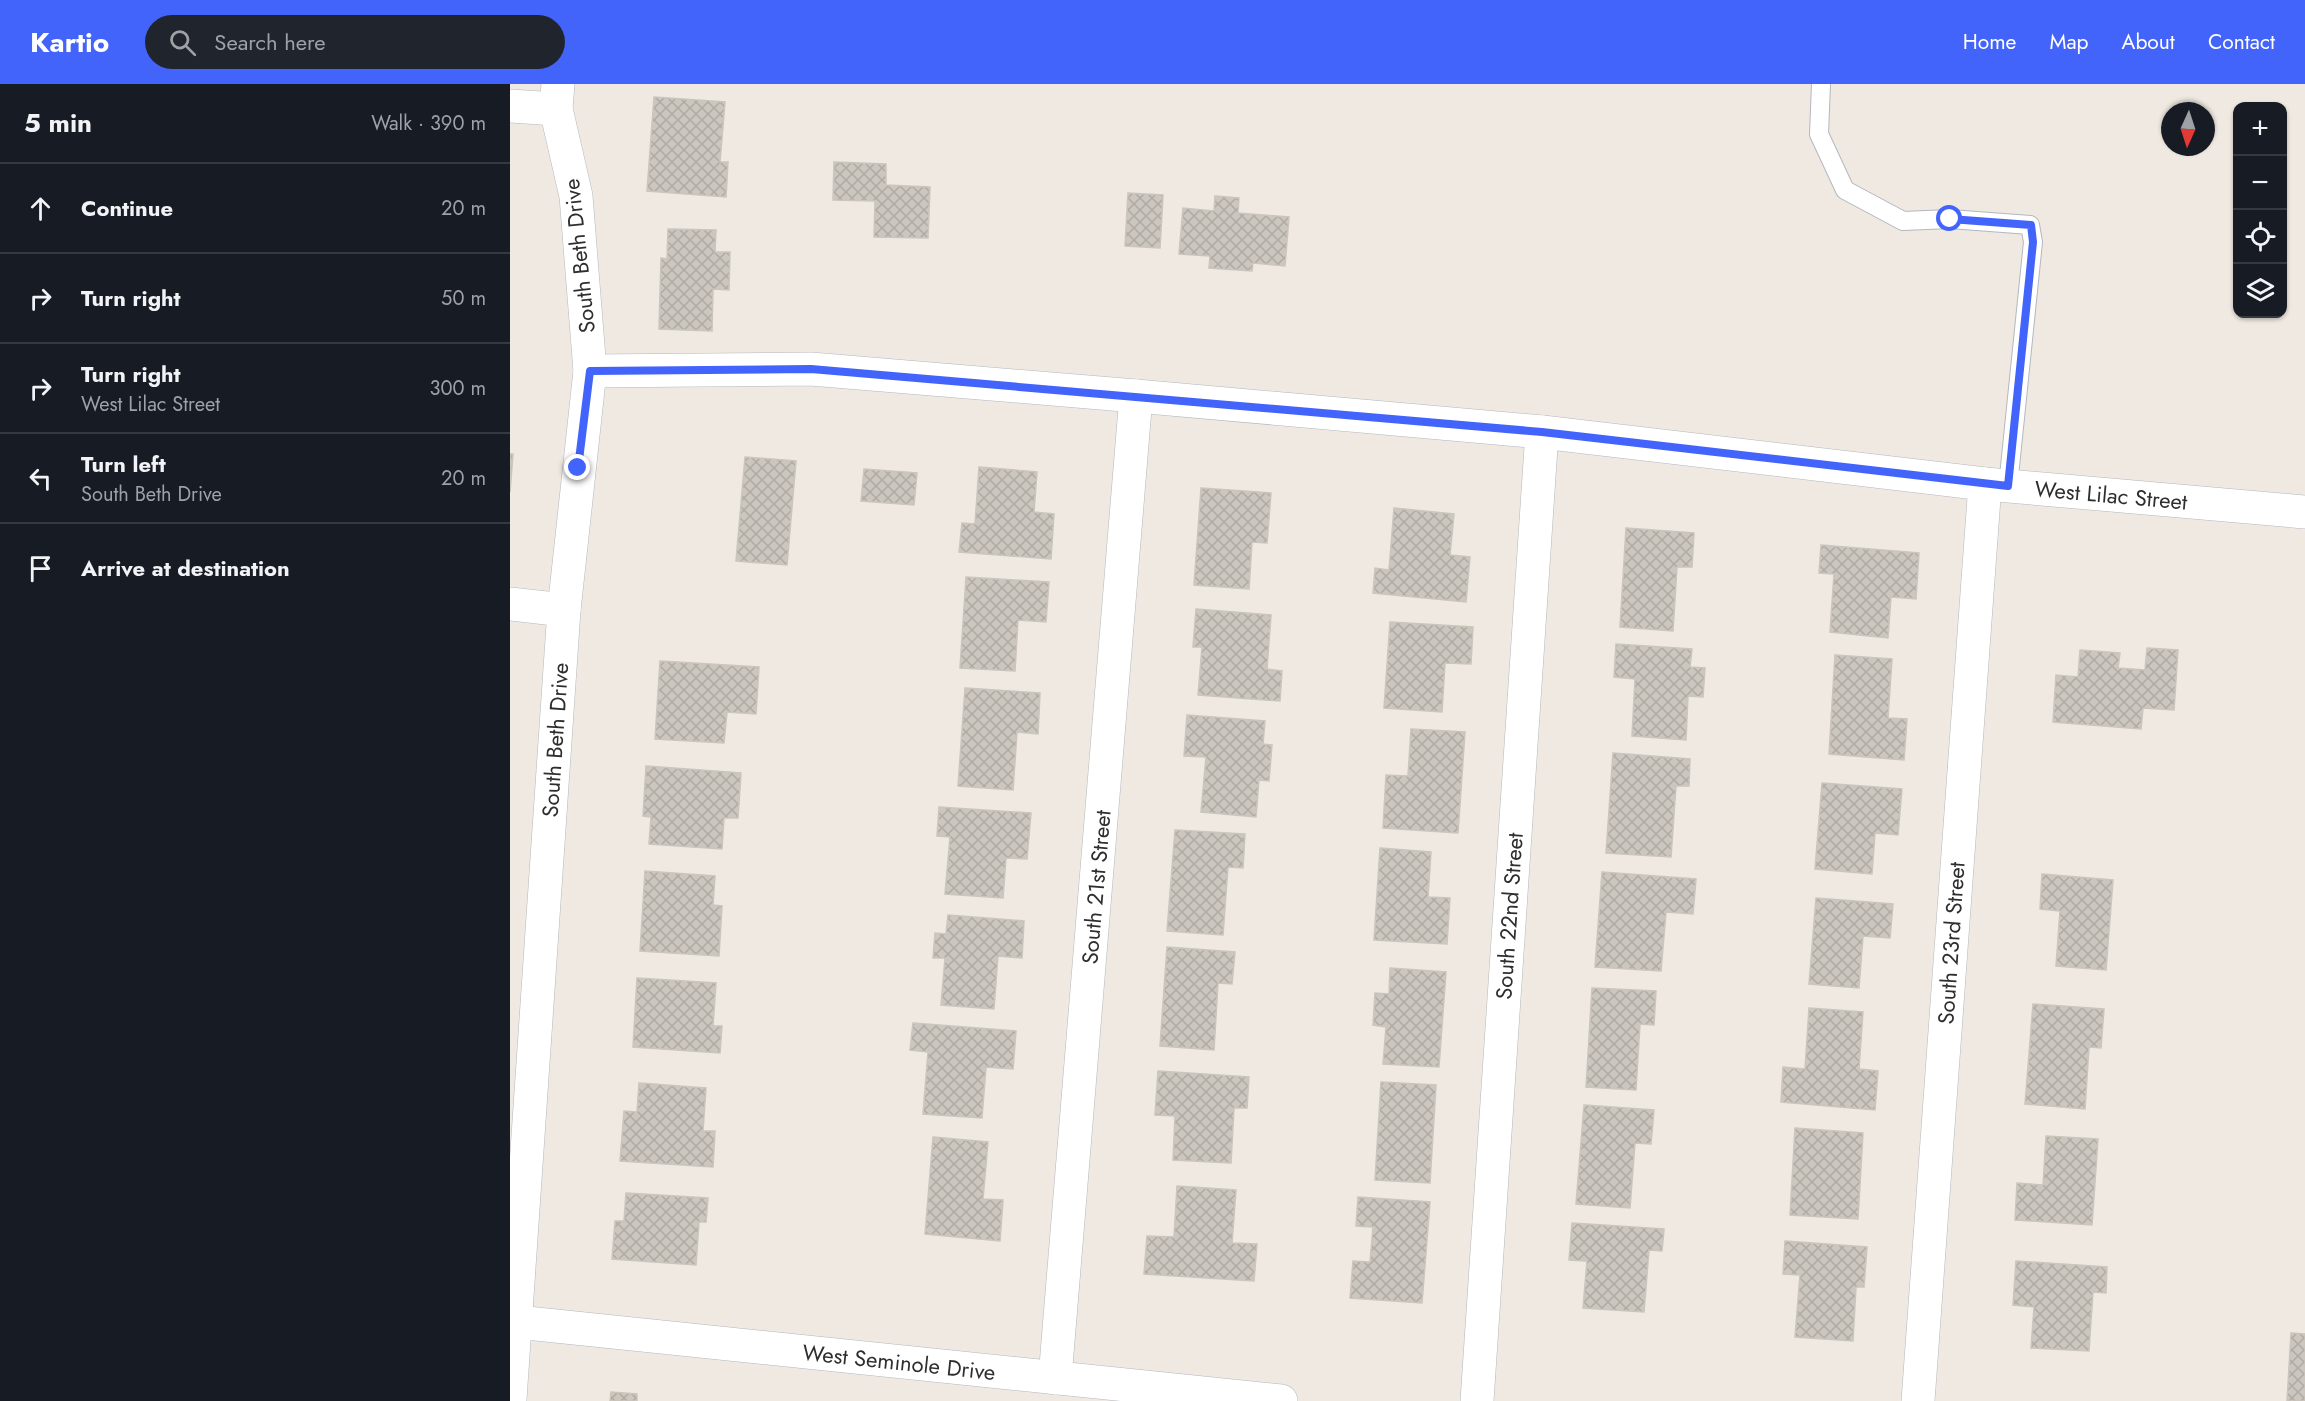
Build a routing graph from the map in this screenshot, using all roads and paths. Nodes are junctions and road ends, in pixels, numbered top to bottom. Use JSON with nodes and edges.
{"nodes":[{"id":1,"x":1821,"y":84,"type":"edge"},
{"id":2,"x":557,"y":97,"type":"edge"},
{"id":3,"x":510,"y":106,"type":"edge"},
{"id":4,"x":590,"y":371,"type":"junction"},
{"id":5,"x":1136,"y":396,"type":"junction"},
{"id":6,"x":1542,"y":432,"type":"junction"},
{"id":7,"x":1996,"y":485,"type":"junction"},
{"id":8,"x":2305,"y":512,"type":"edge"},
{"id":9,"x":510,"y":604,"type":"edge"},
{"id":10,"x":564,"y":610,"type":"junction"},
{"id":11,"x":517,"y":1322,"type":"junction"},
{"id":12,"x":1056,"y":1378,"type":"junction"},
{"id":13,"x":510,"y":1399,"type":"edge"},
{"id":14,"x":1281,"y":1401,"type":"edge"},
{"id":15,"x":1477,"y":1401,"type":"edge"},
{"id":16,"x":1918,"y":1401,"type":"edge"}],
"edges":[{"from":1,"to":7,"type":"lane"},
{"from":2,"to":3,"type":"street"},
{"from":2,"to":4,"type":"street","name":"South Beth Drive"},
{"from":4,"to":5,"type":"street","name":"West Lilac Street"},
{"from":4,"to":10,"type":"street","name":"South Beth Drive"},
{"from":5,"to":6,"type":"street","name":"West Lilac Street"},
{"from":5,"to":12,"type":"street","name":"South 21st Street"},
{"from":6,"to":7,"type":"street","name":"West Lilac Street"},
{"from":6,"to":15,"type":"street","name":"South 22nd Street"},
{"from":7,"to":8,"type":"street","name":"West Lilac Street"},
{"from":7,"to":16,"type":"street","name":"South 23rd Street"},
{"from":9,"to":10,"type":"street"},
{"from":10,"to":11,"type":"street","name":"South Beth Drive"},
{"from":11,"to":12,"type":"street","name":"West Seminole Drive"},
{"from":11,"to":13,"type":"street","name":"South Beth Drive"},
{"from":12,"to":14,"type":"street","name":"West Seminole Drive"}]}
